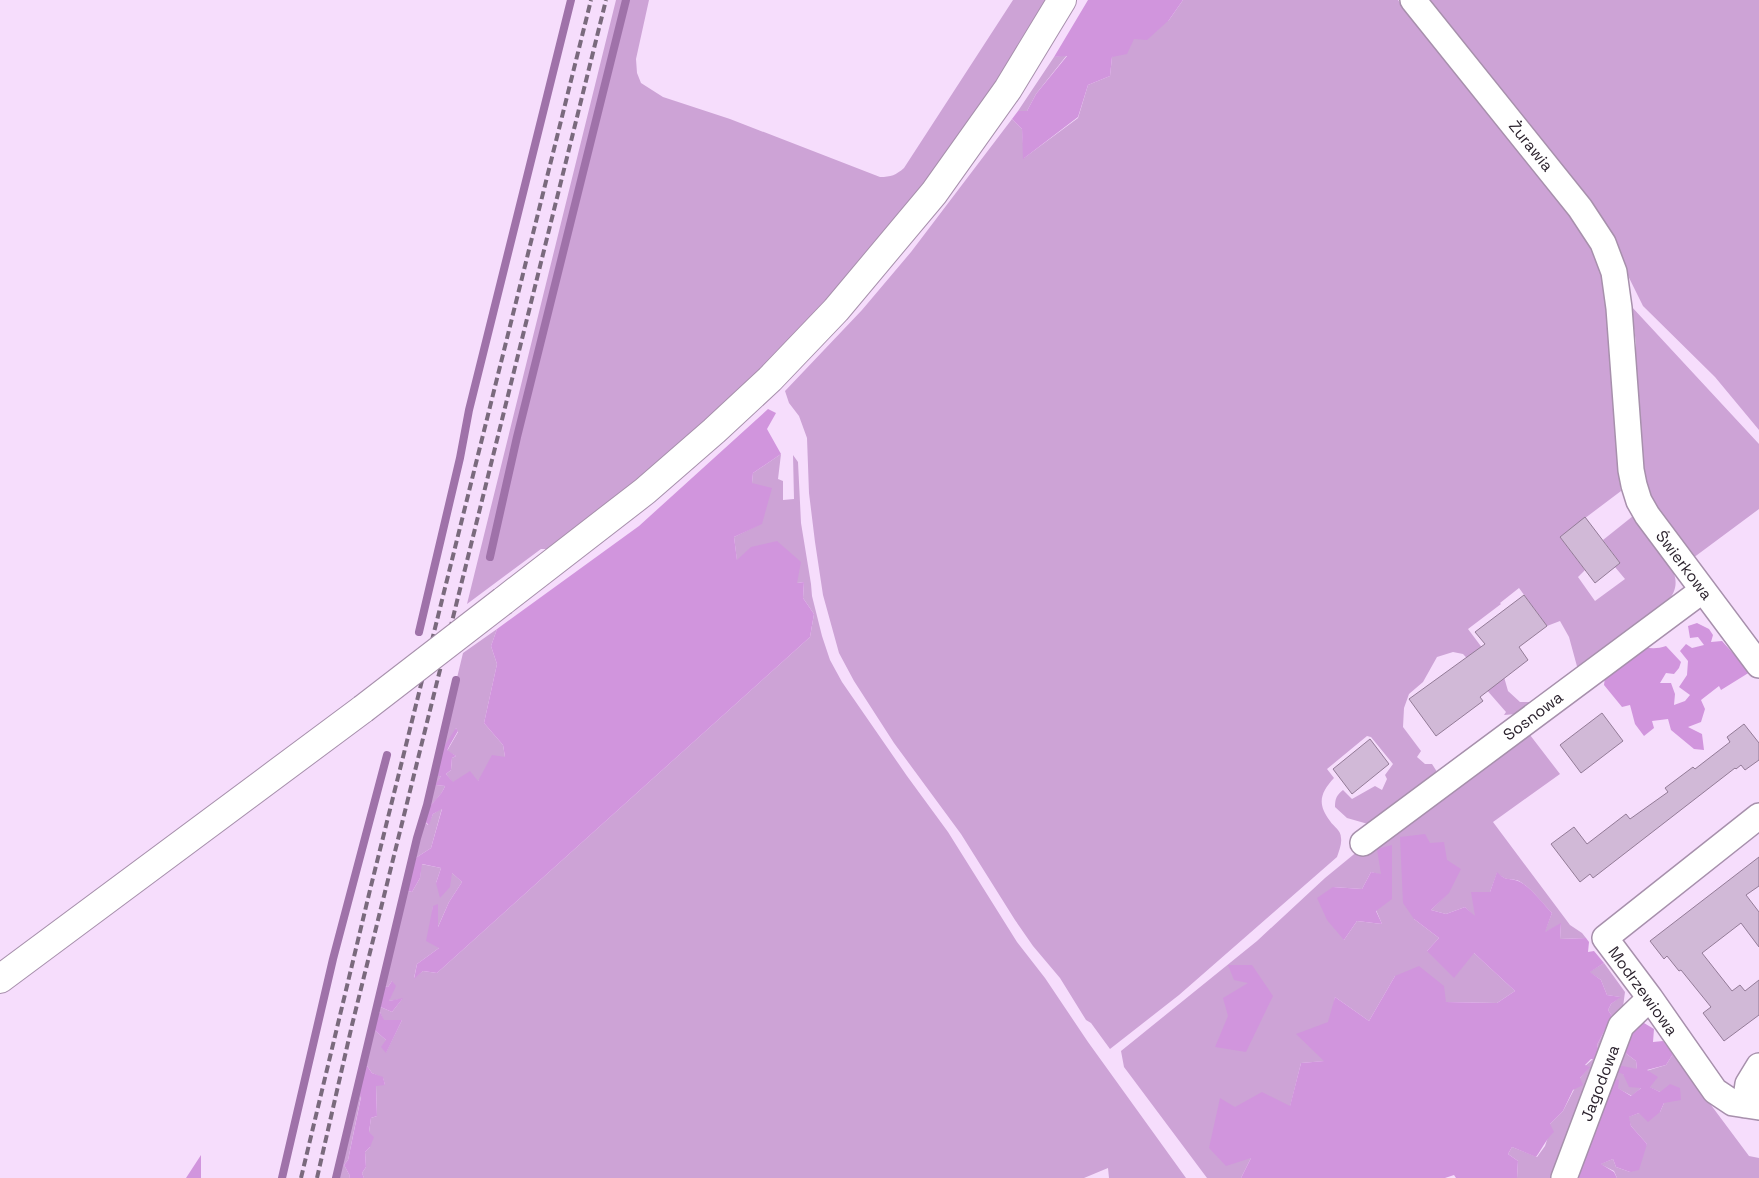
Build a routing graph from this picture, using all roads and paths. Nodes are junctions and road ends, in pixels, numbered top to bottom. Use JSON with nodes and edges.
{"nodes":[{"id":1,"x":1062,"y":0,"type":"edge"},
{"id":2,"x":1413,"y":0,"type":"edge"},
{"id":3,"x":1630,"y":455,"type":"joint"},
{"id":4,"x":1703,"y":590,"type":"junction"},
{"id":5,"x":1759,"y":665,"type":"edge"},
{"id":6,"x":1759,"y":816,"type":"edge"},
{"id":7,"x":1363,"y":843,"type":"dead end"},
{"id":8,"x":0,"y":979,"type":"edge"},
{"id":9,"x":1650,"y":998,"type":"junction"},
{"id":10,"x":1759,"y":1066,"type":"edge"},
{"id":11,"x":1752,"y":1106,"type":"edge"},
{"id":12,"x":1564,"y":1178,"type":"edge"}],
"edges":[{"from":1,"to":8,"type":"main road","bridge":true},
{"from":2,"to":3,"type":"street","name":"Żurawia"},
{"from":3,"to":4,"type":"street","name":"Świerkowa"},
{"from":4,"to":5,"type":"street","name":"Świerkowa"},
{"from":4,"to":7,"type":"street","name":"Sosnowa"},
{"from":6,"to":9,"type":"street","name":"Modrzewiowa"},
{"from":9,"to":11,"type":"street","name":"Modrzewiowa"},
{"from":9,"to":12,"type":"street","name":"Jagodowa"},
{"from":10,"to":11,"type":"street"}]}
